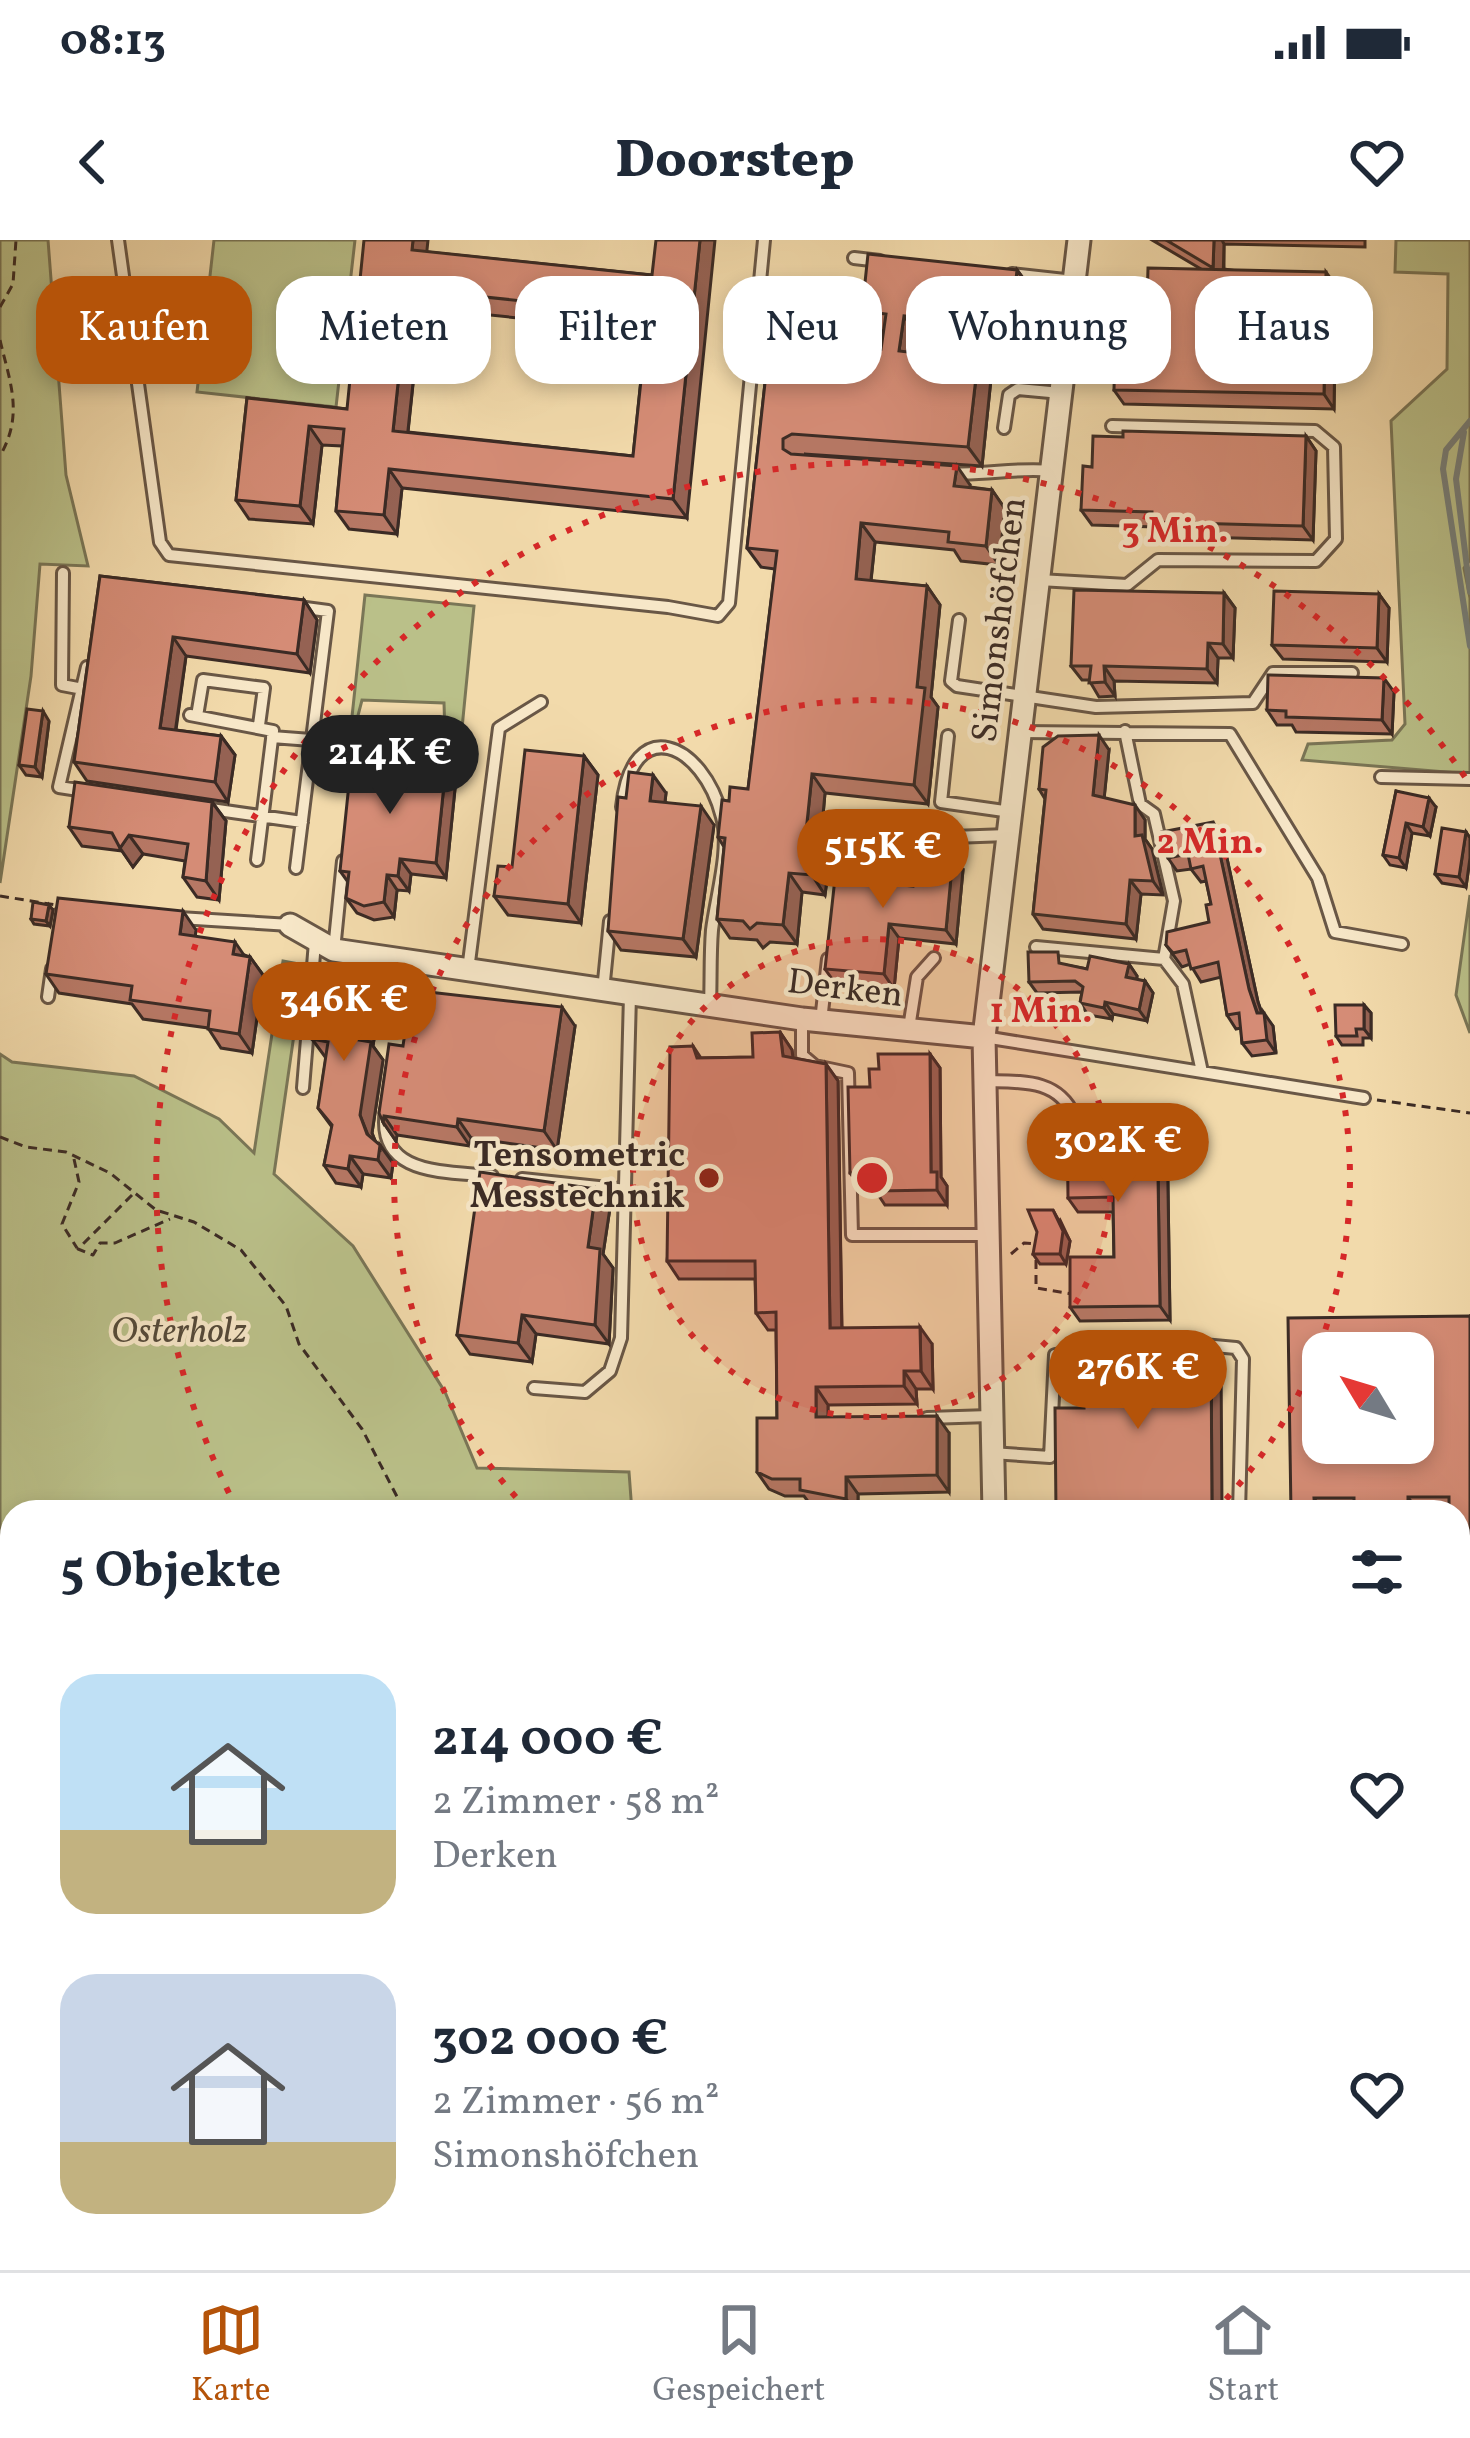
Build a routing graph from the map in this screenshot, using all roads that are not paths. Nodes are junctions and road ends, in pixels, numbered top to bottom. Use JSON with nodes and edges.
{"nodes":[{"id":1,"x":118,"y":240,"type":"edge"},
{"id":2,"x":764,"y":240,"type":"edge"},
{"id":3,"x":1079,"y":240,"type":"edge"},
{"id":4,"x":854,"y":258,"type":"dead end"},
{"id":5,"x":896,"y":262,"type":"edge"},
{"id":6,"x":1001,"y":273,"type":"edge"},
{"id":7,"x":1032,"y":276,"type":"edge"},
{"id":8,"x":1074,"y":276,"type":"edge"},
{"id":9,"x":1062,"y":384,"type":"edge"},
{"id":10,"x":1061,"y":393,"type":"junction"},
{"id":11,"x":1112,"y":426,"type":"dead end"},
{"id":12,"x":1004,"y":428,"type":"dead end"},
{"id":13,"x":1052,"y":471,"type":"junction"},
{"id":14,"x":941,"y":472,"type":"edge"},
{"id":15,"x":63,"y":572,"type":"dead end"},
{"id":16,"x":1040,"y":580,"type":"junction"},
{"id":17,"x":283,"y":605,"type":"edge"},
{"id":18,"x":959,"y":620,"type":"dead end"},
{"id":19,"x":91,"y":647,"type":"edge"},
{"id":20,"x":1352,"y":673,"type":"edge"},
{"id":21,"x":83,"y":689,"type":"junction"},
{"id":22,"x":1025,"y":694,"type":"junction"},
{"id":23,"x":541,"y":702,"type":"dead end"},
{"id":24,"x":259,"y":725,"type":"junction"},
{"id":25,"x":1125,"y":730,"type":"junction"},
{"id":26,"x":1021,"y":732,"type":"junction"},
{"id":27,"x":272,"y":736,"type":"junction"},
{"id":28,"x":411,"y":736,"type":"dead end"},
{"id":29,"x":948,"y":736,"type":"dead end"},
{"id":30,"x":311,"y":740,"type":"junction"},
{"id":31,"x":1381,"y":777,"type":"dead end"},
{"id":32,"x":352,"y":778,"type":"edge"},
{"id":33,"x":1470,"y":779,"type":"edge"},
{"id":34,"x":104,"y":794,"type":"edge"},
{"id":35,"x":193,"y":806,"type":"edge"},
{"id":36,"x":1011,"y":812,"type":"junction"},
{"id":37,"x":621,"y":813,"type":"edge"},
{"id":38,"x":260,"y":816,"type":"junction"},
{"id":39,"x":302,"y":822,"type":"junction"},
{"id":40,"x":1008,"y":835,"type":"junction"},
{"id":41,"x":345,"y":843,"type":"edge"},
{"id":42,"x":257,"y":860,"type":"dead end"},
{"id":43,"x":949,"y":860,"type":"edge"},
{"id":44,"x":883,"y":865,"type":"dead end"},
{"id":45,"x":296,"y":868,"type":"dead end"},
{"id":46,"x":836,"y":882,"type":"edge"},
{"id":47,"x":612,"y":902,"type":"edge"},
{"id":48,"x":158,"y":916,"type":"edge"},
{"id":49,"x":290,"y":925,"type":"joint"},
{"id":50,"x":1402,"y":944,"type":"dead end"},
{"id":51,"x":325,"y":946,"type":"junction"},
{"id":52,"x":1036,"y":947,"type":"edge"},
{"id":53,"x":56,"y":952,"type":"edge"},
{"id":54,"x":829,"y":952,"type":"edge"},
{"id":55,"x":934,"y":958,"type":"dead end"},
{"id":56,"x":1164,"y":959,"type":"junction"},
{"id":57,"x":420,"y":963,"type":"junction"},
{"id":58,"x":468,"y":970,"type":"junction"},
{"id":59,"x":603,"y":992,"type":"junction"},
{"id":60,"x":630,"y":995,"type":"junction"},
{"id":61,"x":47,"y":997,"type":"edge"},
{"id":62,"x":710,"y":1006,"type":"junction"},
{"id":63,"x":412,"y":1020,"type":"edge"},
{"id":64,"x":811,"y":1020,"type":"junction"},
{"id":65,"x":908,"y":1031,"type":"junction"},
{"id":66,"x":984,"y":1037,"type":"junction"},
{"id":67,"x":1202,"y":1072,"type":"junction"},
{"id":68,"x":985,"y":1081,"type":"junction"},
{"id":69,"x":302,"y":1088,"type":"dead end"},
{"id":70,"x":388,"y":1094,"type":"edge"},
{"id":71,"x":1364,"y":1098,"type":"road end"},
{"id":72,"x":1074,"y":1116,"type":"edge"},
{"id":73,"x":627,"y":1190,"type":"junction"},
{"id":74,"x":987,"y":1235,"type":"junction"},
{"id":75,"x":1181,"y":1346,"type":"edge"},
{"id":76,"x":1119,"y":1347,"type":"edge"},
{"id":77,"x":533,"y":1388,"type":"dead end"},
{"id":78,"x":990,"y":1416,"type":"junction"},
{"id":79,"x":908,"y":1418,"type":"edge"},
{"id":80,"x":992,"y":1453,"type":"junction"},
{"id":81,"x":994,"y":1500,"type":"edge"},
{"id":82,"x":1239,"y":1500,"type":"edge"}],
"edges":[{"from":1,"to":2,"type":"lane"},
{"from":3,"to":8,"type":"street","name":"Simonshöfchen"},
{"from":4,"to":5,"type":"lane"},
{"from":6,"to":7,"type":"lane"},
{"from":9,"to":10,"type":"street","name":"Simonshöfchen"},
{"from":10,"to":12,"type":"lane"},
{"from":10,"to":13,"type":"street","name":"Simonshöfchen"},
{"from":11,"to":16,"type":"lane"},
{"from":13,"to":14,"type":"lane"},
{"from":13,"to":16,"type":"street","name":"Simonshöfchen"},
{"from":15,"to":21,"type":"lane"},
{"from":16,"to":22,"type":"street","name":"Simonshöfchen"},
{"from":17,"to":30,"type":"lane"},
{"from":18,"to":22,"type":"lane"},
{"from":19,"to":21,"type":"lane"},
{"from":20,"to":22,"type":"lane"},
{"from":21,"to":34,"type":"lane"},
{"from":22,"to":26,"type":"street","name":"Simonshöfchen"},
{"from":23,"to":58,"type":"lane"},
{"from":24,"to":24,"type":"lane"},
{"from":24,"to":27,"type":"lane"},
{"from":25,"to":26,"type":"lane"},
{"from":25,"to":50,"type":"lane"},
{"from":25,"to":56,"type":"lane"},
{"from":26,"to":36,"type":"street","name":"Simonshöfchen"},
{"from":27,"to":30,"type":"lane"},
{"from":27,"to":38,"type":"lane"},
{"from":28,"to":32,"type":"lane"},
{"from":29,"to":36,"type":"lane"},
{"from":30,"to":39,"type":"lane"},
{"from":31,"to":33,"type":"lane"},
{"from":35,"to":38,"type":"lane"},
{"from":36,"to":40,"type":"street","name":"Simonshöfchen"},
{"from":37,"to":62,"type":"lane"},
{"from":38,"to":39,"type":"lane"},
{"from":38,"to":42,"type":"lane"},
{"from":39,"to":45,"type":"lane"},
{"from":40,"to":43,"type":"lane"},
{"from":40,"to":66,"type":"street","name":"Simonshöfchen"},
{"from":41,"to":51,"type":"lane"},
{"from":44,"to":46,"type":"lane"},
{"from":47,"to":59,"type":"lane"},
{"from":48,"to":49,"type":"lane"},
{"from":49,"to":51,"type":"street","name":"Derken"},
{"from":51,"to":57,"type":"street","name":"Derken"},
{"from":51,"to":69,"type":"lane"},
{"from":52,"to":56,"type":"lane"},
{"from":53,"to":61,"type":"lane"},
{"from":54,"to":64,"type":"lane"},
{"from":55,"to":65,"type":"lane"},
{"from":56,"to":67,"type":"lane"},
{"from":57,"to":58,"type":"street","name":"Derken"},
{"from":57,"to":63,"type":"lane"},
{"from":58,"to":59,"type":"street","name":"Derken"},
{"from":59,"to":60,"type":"street","name":"Derken"},
{"from":60,"to":62,"type":"street","name":"Derken"},
{"from":60,"to":73,"type":"lane"},
{"from":62,"to":64,"type":"street","name":"Derken"},
{"from":64,"to":65,"type":"street","name":"Derken"},
{"from":64,"to":74,"type":"lane"},
{"from":65,"to":66,"type":"street","name":"Derken"},
{"from":66,"to":67,"type":"lane","name":"Derken"},
{"from":66,"to":68,"type":"street","name":"Simonshöfchen"},
{"from":67,"to":71,"type":"lane","name":"Derken"},
{"from":68,"to":72,"type":"lane"},
{"from":68,"to":74,"type":"street","name":"Simonshöfchen"},
{"from":70,"to":73,"type":"lane"},
{"from":73,"to":77,"type":"lane"},
{"from":74,"to":78,"type":"street","name":"Simonshöfchen"},
{"from":75,"to":82,"type":"lane"},
{"from":76,"to":80,"type":"lane"},
{"from":78,"to":79,"type":"lane"},
{"from":78,"to":80,"type":"street","name":"Simonshöfchen"},
{"from":80,"to":81,"type":"street","name":"Simonshöfchen"}]}
